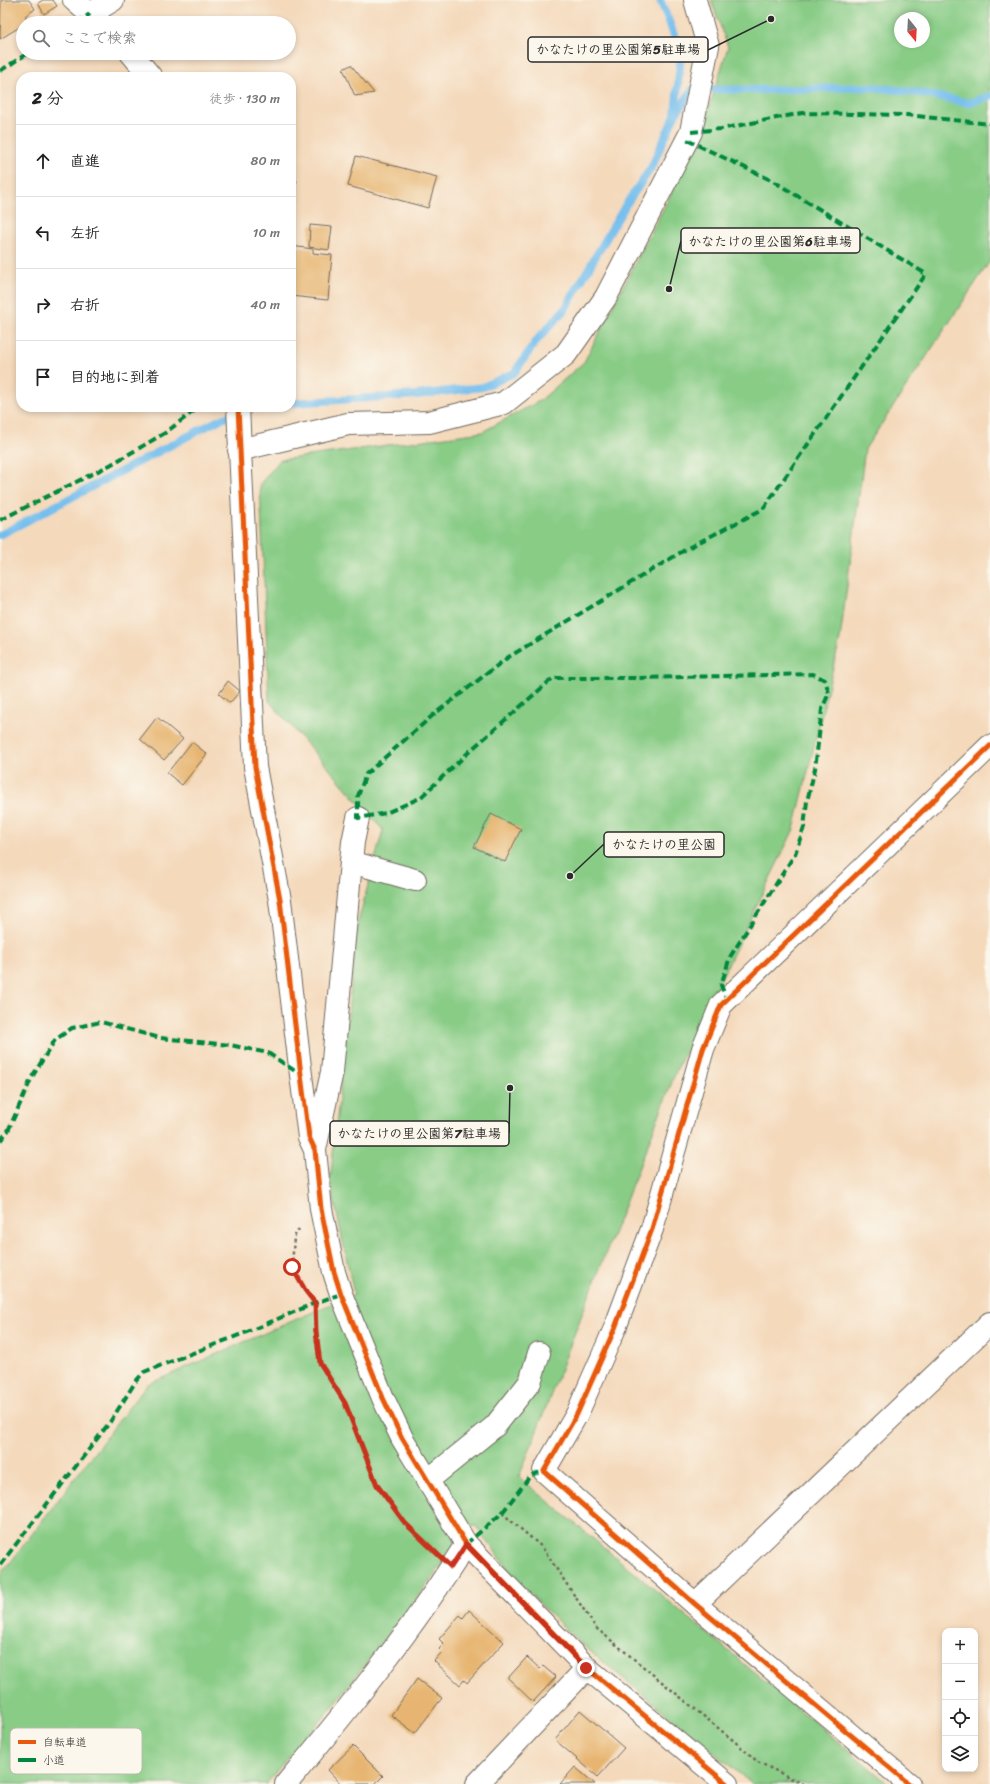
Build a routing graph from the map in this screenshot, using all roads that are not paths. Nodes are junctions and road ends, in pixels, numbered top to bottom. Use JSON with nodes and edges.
{"nodes":[{"id":1,"x":113,"y":0,"type":"edge"},
{"id":2,"x":695,"y":0,"type":"edge"},
{"id":3,"x":88,"y":12,"type":"edge"},
{"id":4,"x":137,"y":60,"type":"edge"},
{"id":5,"x":147,"y":72,"type":"edge"},
{"id":6,"x":238,"y":412,"type":"edge"},
{"id":7,"x":239,"y":450,"type":"junction"},
{"id":8,"x":990,"y":746,"type":"edge"},
{"id":9,"x":358,"y":818,"type":"dead end"},
{"id":10,"x":351,"y":862,"type":"junction"},
{"id":11,"x":415,"y":880,"type":"dead end"},
{"id":12,"x":315,"y":1150,"type":"junction"},
{"id":13,"x":990,"y":1323,"type":"edge"},
{"id":14,"x":539,"y":1353,"type":"dead end"},
{"id":15,"x":427,"y":1481,"type":"junction"},
{"id":16,"x":466,"y":1544,"type":"junction"},
{"id":17,"x":695,"y":1604,"type":"junction"},
{"id":18,"x":586,"y":1668,"type":"junction"},
{"id":19,"x":286,"y":1784,"type":"edge"},
{"id":20,"x":477,"y":1784,"type":"edge"},
{"id":21,"x":727,"y":1784,"type":"edge"},
{"id":22,"x":908,"y":1784,"type":"edge"}],
"edges":[{"from":1,"to":3,"type":"street"},
{"from":2,"to":7,"type":"street"},
{"from":4,"to":5,"type":"street"},
{"from":6,"to":7,"type":"street"},
{"from":7,"to":12,"type":"street"},
{"from":8,"to":17,"type":"street"},
{"from":9,"to":10,"type":"street"},
{"from":10,"to":11,"type":"street"},
{"from":10,"to":12,"type":"street"},
{"from":12,"to":15,"type":"street"},
{"from":13,"to":17,"type":"street"},
{"from":14,"to":15,"type":"street"},
{"from":15,"to":16,"type":"street"},
{"from":16,"to":18,"type":"street"},
{"from":16,"to":19,"type":"street"},
{"from":17,"to":22,"type":"street"},
{"from":18,"to":20,"type":"street"},
{"from":18,"to":21,"type":"street"}]}
